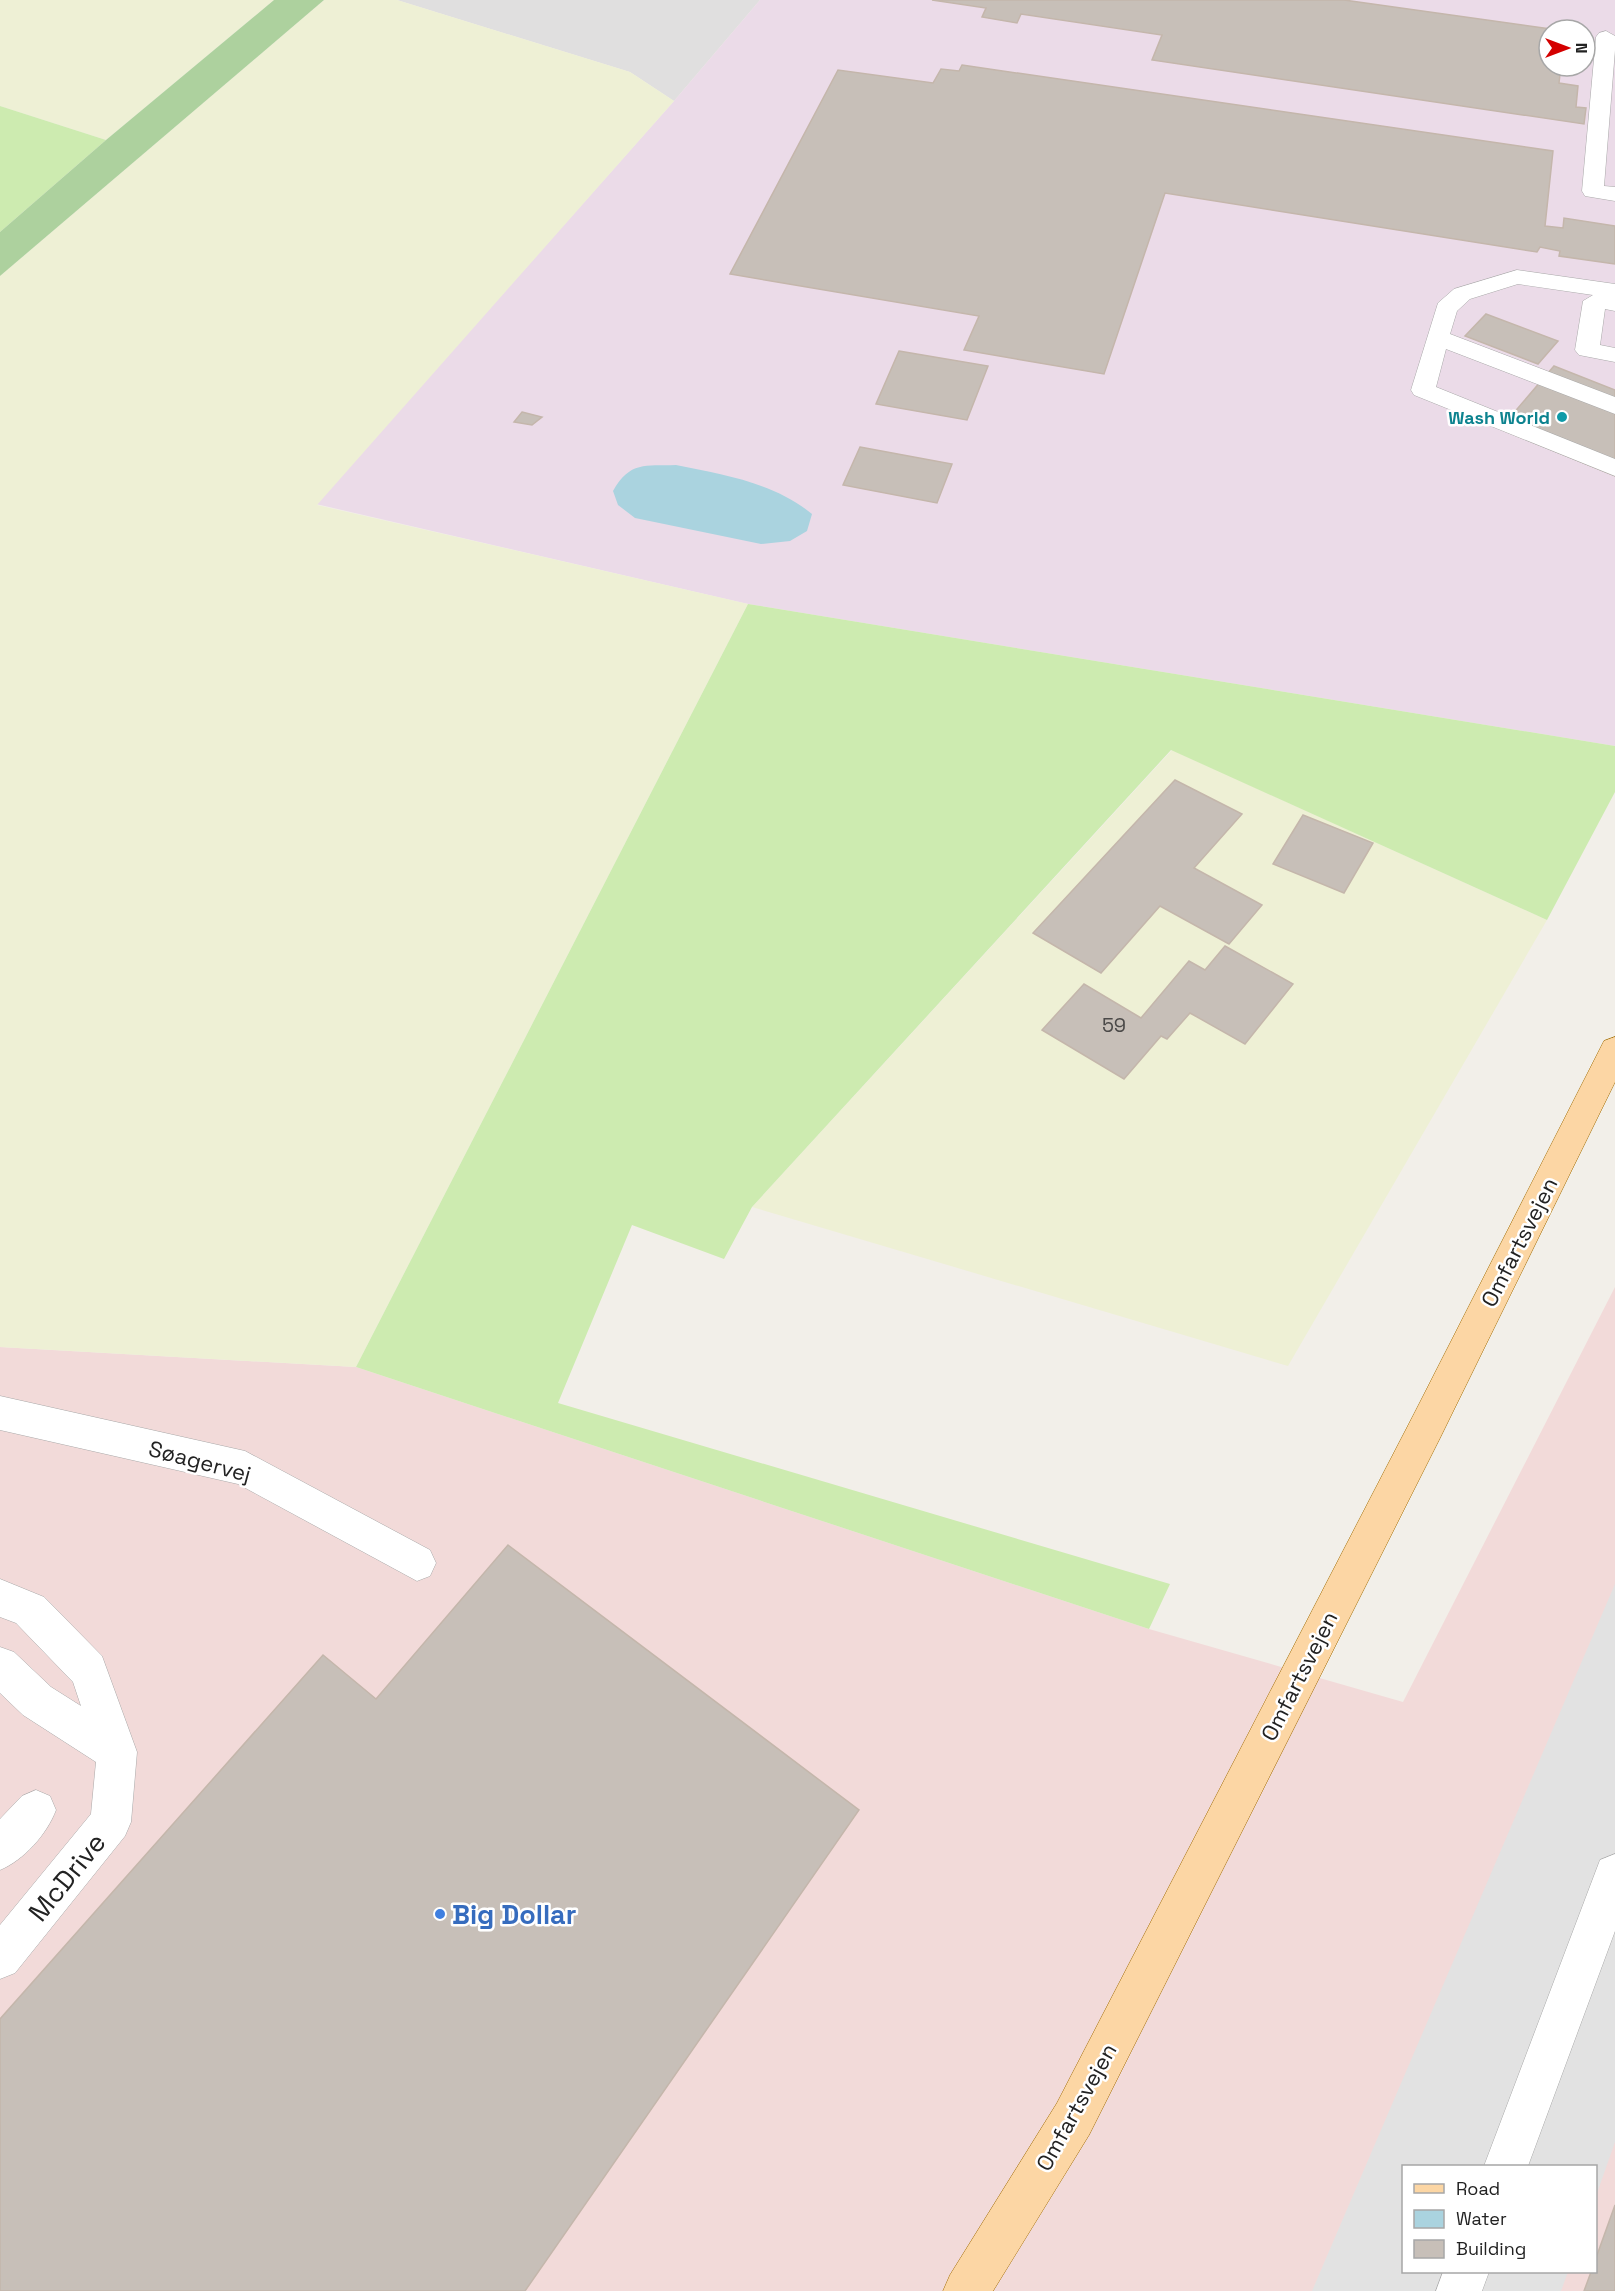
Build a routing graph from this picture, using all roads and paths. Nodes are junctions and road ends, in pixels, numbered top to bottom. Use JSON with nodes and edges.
{"nodes":[{"id":1,"x":1606,"y":37,"type":"dead end"},
{"id":2,"x":1615,"y":194,"type":"edge"},
{"id":3,"x":1615,"y":291,"type":"edge"},
{"id":4,"x":1615,"y":304,"type":"edge"},
{"id":5,"x":1437,"y":337,"type":"junction"},
{"id":6,"x":1615,"y":355,"type":"edge"},
{"id":7,"x":1427,"y":369,"type":"junction"},
{"id":8,"x":1615,"y":406,"type":"edge"},
{"id":9,"x":1615,"y":444,"type":"edge"},
{"id":10,"x":1615,"y":468,"type":"edge"},
{"id":11,"x":1615,"y":1050,"type":"edge"},
{"id":12,"x":0,"y":1413,"type":"edge"},
{"id":13,"x":417,"y":1563,"type":"dead end"},
{"id":14,"x":0,"y":1598,"type":"edge"},
{"id":15,"x":0,"y":1666,"type":"edge"},
{"id":16,"x":117,"y":1752,"type":"junction"},
{"id":17,"x":36,"y":1810,"type":"dead end"},
{"id":18,"x":0,"y":1849,"type":"edge"},
{"id":19,"x":1615,"y":1875,"type":"edge"},
{"id":20,"x":0,"y":1958,"type":"edge"},
{"id":21,"x":1506,"y":2165,"type":"edge"},
{"id":22,"x":1465,"y":2273,"type":"edge"},
{"id":23,"x":966,"y":2291,"type":"edge"},
{"id":24,"x":1459,"y":2291,"type":"edge"}],
"edges":[{"from":1,"to":2,"type":"lane"},
{"from":3,"to":5,"type":"lane"},
{"from":4,"to":6,"type":"lane"},
{"from":5,"to":7,"type":"lane"},
{"from":5,"to":8,"type":"lane"},
{"from":7,"to":9,"type":"lane"},
{"from":7,"to":10,"type":"lane"},
{"from":11,"to":23,"type":"main road","name":"Omfartsvejen"},
{"from":12,"to":13,"type":"lane","name":"Søagervej"},
{"from":14,"to":16,"type":"lane","name":"McDrive"},
{"from":15,"to":16,"type":"lane"},
{"from":16,"to":20,"type":"lane","name":"McDrive"},
{"from":17,"to":18,"type":"lane"},
{"from":19,"to":21,"type":"lane"},
{"from":22,"to":24,"type":"lane"}]}
